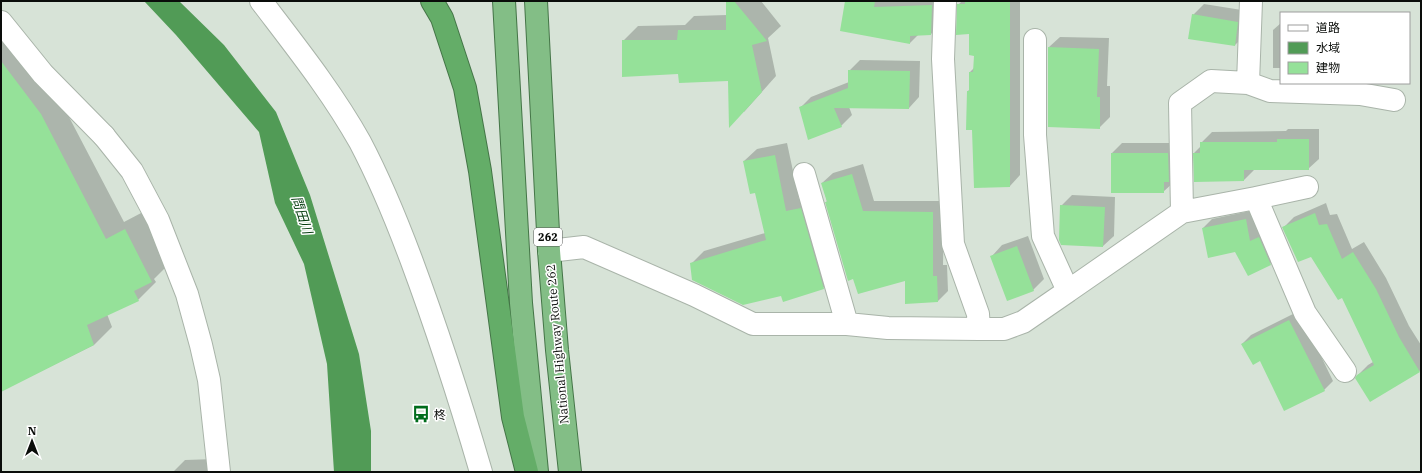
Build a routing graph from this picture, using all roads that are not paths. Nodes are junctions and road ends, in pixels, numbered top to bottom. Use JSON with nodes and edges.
{"nodes":[{"id":1,"x":261,"y":1,"type":"edge"},
{"id":2,"x":432,"y":1,"type":"edge"},
{"id":3,"x":504,"y":1,"type":"edge"},
{"id":4,"x":536,"y":1,"type":"edge"},
{"id":5,"x":945,"y":1,"type":"edge"},
{"id":6,"x":1251,"y":1,"type":"edge"},
{"id":7,"x":1,"y":22,"type":"edge"},
{"id":8,"x":1035,"y":40,"type":"dead end"},
{"id":9,"x":1248,"y":84,"type":"junction"},
{"id":10,"x":1394,"y":100,"type":"dead end"},
{"id":11,"x":804,"y":174,"type":"dead end"},
{"id":12,"x":1308,"y":187,"type":"dead end"},
{"id":13,"x":1256,"y":198,"type":"junction"},
{"id":14,"x":1182,"y":212,"type":"junction"},
{"id":15,"x":549,"y":251,"type":"junction"},
{"id":16,"x":1068,"y":290,"type":"junction"},
{"id":17,"x":847,"y":324,"type":"junction"},
{"id":18,"x":980,"y":329,"type":"junction"},
{"id":19,"x":1345,"y":371,"type":"dead end"},
{"id":20,"x":219,"y":472,"type":"edge"},
{"id":21,"x":480,"y":472,"type":"edge"},
{"id":22,"x":527,"y":472,"type":"edge"},
{"id":23,"x":537,"y":472,"type":"edge"},
{"id":24,"x":570,"y":472,"type":"edge"}],
"edges":[{"from":1,"to":21,"type":"street"},
{"from":2,"to":22,"type":"highway"},
{"from":3,"to":23,"type":"highway","number":"262"},
{"from":4,"to":15,"type":"highway","name":"National Highway Route 262","number":"262"},
{"from":5,"to":18,"type":"street"},
{"from":6,"to":9,"type":"street"},
{"from":7,"to":20,"type":"street"},
{"from":8,"to":16,"type":"street"},
{"from":9,"to":10,"type":"street"},
{"from":9,"to":14,"type":"street"},
{"from":11,"to":17,"type":"street"},
{"from":12,"to":13,"type":"street"},
{"from":13,"to":14,"type":"street"},
{"from":13,"to":19,"type":"street"},
{"from":14,"to":16,"type":"street"},
{"from":15,"to":17,"type":"street"},
{"from":15,"to":24,"type":"highway","name":"National Highway Route 262","number":"262"},
{"from":16,"to":18,"type":"street"},
{"from":17,"to":18,"type":"street"}]}
